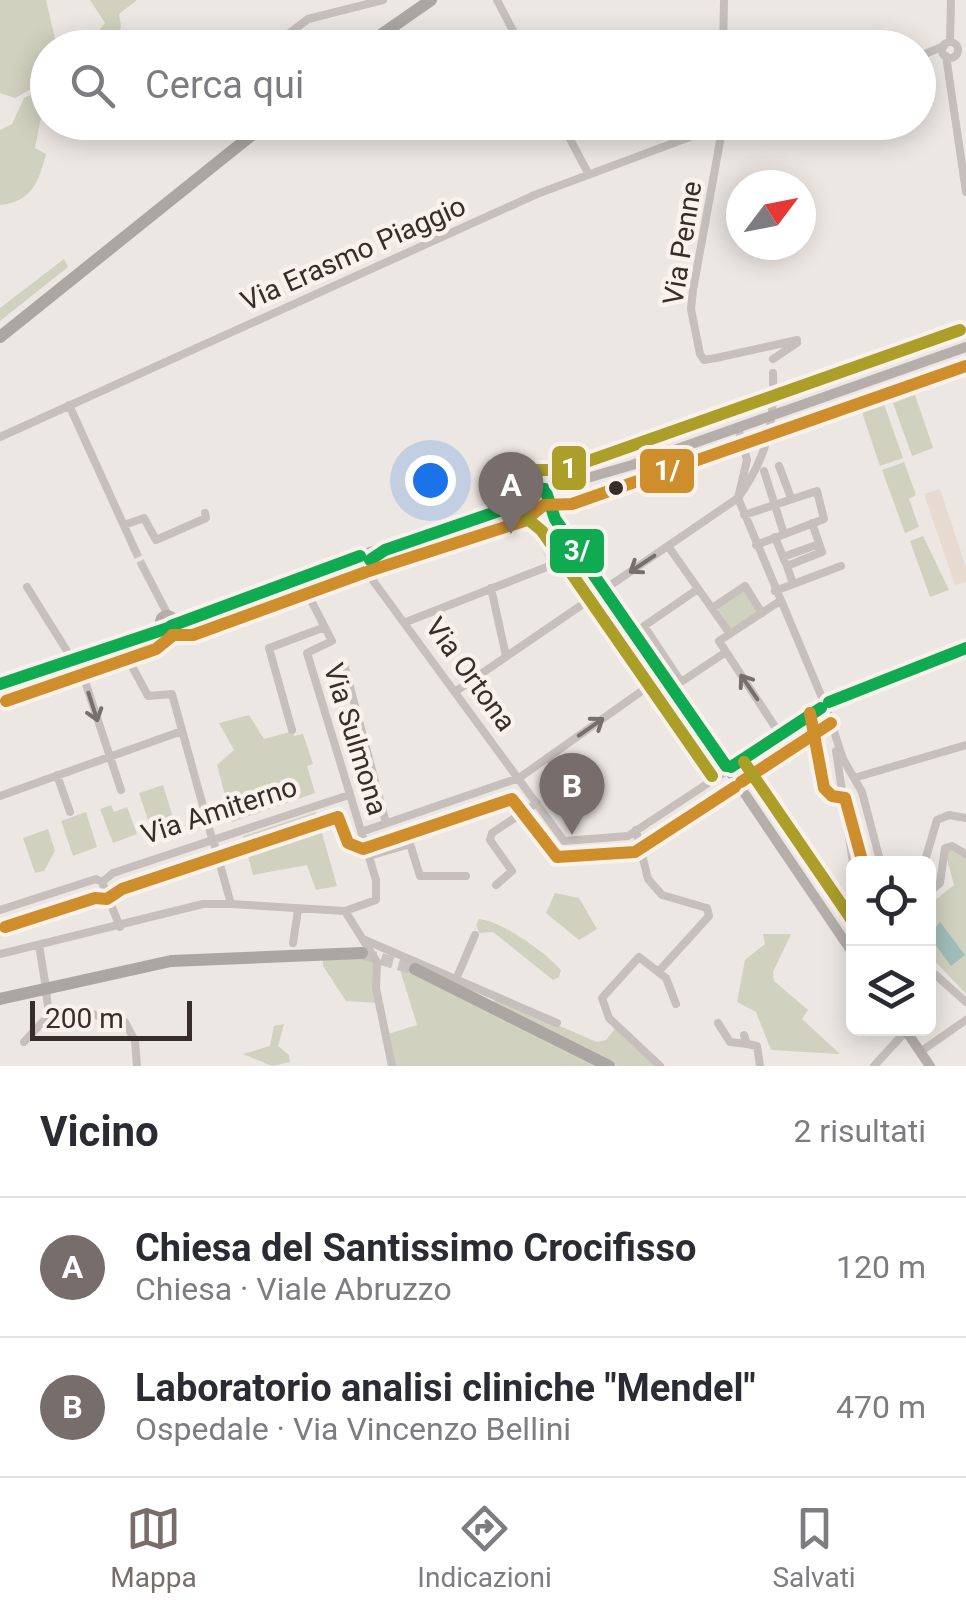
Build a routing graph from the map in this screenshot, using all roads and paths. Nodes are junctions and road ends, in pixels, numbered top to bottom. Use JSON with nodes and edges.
{"nodes":[{"id":1,"x":384,"y":0,"type":"edge"},
{"id":2,"x":416,"y":0,"type":"edge"},
{"id":3,"x":430,"y":0,"type":"edge"},
{"id":4,"x":497,"y":0,"type":"edge"},
{"id":5,"x":724,"y":0,"type":"edge"},
{"id":6,"x":951,"y":0,"type":"edge"},
{"id":7,"x":293,"y":30,"type":"edge"},
{"id":8,"x":375,"y":30,"type":"edge"},
{"id":9,"x":388,"y":30,"type":"edge"},
{"id":10,"x":513,"y":30,"type":"edge"},
{"id":11,"x":723,"y":30,"type":"edge"},
{"id":12,"x":966,"y":38,"type":"edge"},
{"id":13,"x":966,"y":47,"type":"edge"},
{"id":14,"x":949,"y":48,"type":"junction"},
{"id":15,"x":936,"y":52,"type":"edge"},
{"id":16,"x":234,"y":140,"type":"edge"},
{"id":17,"x":246,"y":140,"type":"edge"},
{"id":18,"x":571,"y":140,"type":"edge"},
{"id":19,"x":678,"y":140,"type":"edge"},
{"id":20,"x":722,"y":140,"type":"edge"},
{"id":21,"x":588,"y":173,"type":"junction"},
{"id":22,"x":966,"y":192,"type":"edge"},
{"id":23,"x":0,"y":328,"type":"edge"},
{"id":24,"x":0,"y":338,"type":"edge"},
{"id":25,"x":966,"y":347,"type":"edge"},
{"id":26,"x":773,"y":358,"type":"dead end"},
{"id":27,"x":773,"y":374,"type":"dead end"},
{"id":28,"x":69,"y":406,"type":"junction"},
{"id":29,"x":774,"y":415,"type":"junction"},
{"id":30,"x":738,"y":428,"type":"junction"},
{"id":31,"x":0,"y":437,"type":"edge"},
{"id":32,"x":779,"y":466,"type":"dead end"},
{"id":33,"x":764,"y":471,"type":"dead end"},
{"id":34,"x":540,"y":496,"type":"junction"},
{"id":35,"x":738,"y":498,"type":"junction"},
{"id":36,"x":792,"y":498,"type":"junction"},
{"id":37,"x":774,"y":504,"type":"junction"},
{"id":38,"x":205,"y":513,"type":"dead end"},
{"id":39,"x":744,"y":515,"type":"junction"},
{"id":40,"x":812,"y":523,"type":"junction"},
{"id":41,"x":124,"y":525,"type":"junction"},
{"id":42,"x":780,"y":535,"type":"junction"},
{"id":43,"x":756,"y":545,"type":"junction"},
{"id":44,"x":668,"y":546,"type":"junction"},
{"id":45,"x":821,"y":548,"type":"junction"},
{"id":46,"x":135,"y":550,"type":"tunnel mouth"},
{"id":47,"x":580,"y":554,"type":"junction"},
{"id":48,"x":367,"y":559,"type":"junction"},
{"id":49,"x":785,"y":561,"type":"junction"},
{"id":50,"x":841,"y":566,"type":"dead end"},
{"id":51,"x":143,"y":567,"type":"tunnel mouth"},
{"id":52,"x":830,"y":570,"type":"junction"},
{"id":53,"x":300,"y":580,"type":"junction"},
{"id":54,"x":793,"y":584,"type":"junction"},
{"id":55,"x":27,"y":587,"type":"dead end"},
{"id":56,"x":491,"y":588,"type":"junction"},
{"id":57,"x":698,"y":589,"type":"junction"},
{"id":58,"x":604,"y":590,"type":"junction"},
{"id":59,"x":776,"y":591,"type":"junction"},
{"id":60,"x":780,"y":601,"type":"junction"},
{"id":61,"x":712,"y":608,"type":"junction"},
{"id":62,"x":762,"y":612,"type":"junction"},
{"id":63,"x":169,"y":619,"type":"junction"},
{"id":64,"x":406,"y":622,"type":"junction"},
{"id":65,"x":644,"y":626,"type":"junction"},
{"id":66,"x":325,"y":628,"type":"junction"},
{"id":67,"x":634,"y":633,"type":"junction"},
{"id":68,"x":730,"y":634,"type":"junction"},
{"id":69,"x":119,"y":642,"type":"junction"},
{"id":70,"x":966,"y":648,"type":"edge"},
{"id":71,"x":726,"y":652,"type":"junction"},
{"id":72,"x":506,"y":656,"type":"junction"},
{"id":73,"x":74,"y":658,"type":"junction"},
{"id":74,"x":345,"y":668,"type":"dead end"},
{"id":75,"x":663,"y":676,"type":"junction"},
{"id":76,"x":0,"y":684,"type":"edge"},
{"id":77,"x":456,"y":691,"type":"junction"},
{"id":78,"x":825,"y":705,"type":"junction"},
{"id":79,"x":292,"y":730,"type":"dead end"},
{"id":80,"x":182,"y":731,"type":"junction"},
{"id":81,"x":780,"y":733,"type":"junction"},
{"id":82,"x":834,"y":738,"type":"junction"},
{"id":83,"x":966,"y":745,"type":"edge"},
{"id":84,"x":110,"y":757,"type":"junction"},
{"id":85,"x":548,"y":758,"type":"junction"},
{"id":86,"x":728,"y":769,"type":"junction"},
{"id":87,"x":57,"y":775,"type":"junction"},
{"id":88,"x":518,"y":778,"type":"junction"},
{"id":89,"x":854,"y":778,"type":"junction"},
{"id":90,"x":840,"y":781,"type":"junction"},
{"id":91,"x":121,"y":790,"type":"dead end"},
{"id":92,"x":348,"y":793,"type":"junction"},
{"id":93,"x":0,"y":796,"type":"edge"},
{"id":94,"x":578,"y":802,"type":"dead end"},
{"id":95,"x":536,"y":803,"type":"junction"},
{"id":96,"x":70,"y":812,"type":"dead end"},
{"id":97,"x":966,"y":818,"type":"edge"},
{"id":98,"x":386,"y":823,"type":"junction"},
{"id":99,"x":636,"y":830,"type":"junction"},
{"id":100,"x":360,"y":832,"type":"junction"},
{"id":101,"x":212,"y":837,"type":"junction"},
{"id":102,"x":966,"y":854,"type":"edge"},
{"id":103,"x":369,"y":856,"type":"junction"},
{"id":104,"x":852,"y":856,"type":"edge"},
{"id":105,"x":879,"y":856,"type":"edge"},
{"id":106,"x":926,"y":856,"type":"edge"},
{"id":107,"x":466,"y":876,"type":"dead end"},
{"id":108,"x":101,"y":877,"type":"junction"},
{"id":109,"x":496,"y":885,"type":"dead end"},
{"id":110,"x":936,"y":886,"type":"edge"},
{"id":111,"x":231,"y":904,"type":"junction"},
{"id":112,"x":0,"y":910,"type":"edge"},
{"id":113,"x":298,"y":910,"type":"junction"},
{"id":114,"x":345,"y":911,"type":"junction"},
{"id":115,"x":120,"y":927,"type":"junction"},
{"id":116,"x":475,"y":936,"type":"dead end"},
{"id":117,"x":39,"y":945,"type":"junction"},
{"id":118,"x":848,"y":946,"type":"edge"},
{"id":119,"x":364,"y":947,"type":"junction"},
{"id":120,"x":298,"y":948,"type":"junction"},
{"id":121,"x":0,"y":954,"type":"edge"},
{"id":122,"x":415,"y":968,"type":"tunnel mouth"},
{"id":123,"x":658,"y":971,"type":"junction"},
{"id":124,"x":936,"y":975,"type":"edge"},
{"id":125,"x":457,"y":977,"type":"junction"},
{"id":126,"x":46,"y":987,"type":"junction"},
{"id":127,"x":0,"y":999,"type":"edge"},
{"id":128,"x":966,"y":1002,"type":"edge"},
{"id":129,"x":676,"y":1004,"type":"dead end"},
{"id":130,"x":50,"y":1016,"type":"junction"},
{"id":131,"x":966,"y":1020,"type":"edge"},
{"id":132,"x":558,"y":1023,"type":"dead end"},
{"id":133,"x":718,"y":1024,"type":"dead end"},
{"id":134,"x":900,"y":1036,"type":"edge"},
{"id":135,"x":909,"y":1036,"type":"edge"},
{"id":136,"x":24,"y":1042,"type":"dead end"},
{"id":137,"x":920,"y":1052,"type":"junction"},
{"id":138,"x":137,"y":1066,"type":"edge"},
{"id":139,"x":392,"y":1066,"type":"edge"},
{"id":140,"x":610,"y":1066,"type":"edge"},
{"id":141,"x":660,"y":1066,"type":"edge"},
{"id":142,"x":760,"y":1066,"type":"edge"},
{"id":143,"x":874,"y":1066,"type":"edge"},
{"id":144,"x":930,"y":1066,"type":"edge"}],
"edges":[{"from":1,"to":7,"type":"street"},
{"from":2,"to":8,"type":"highway"},
{"from":3,"to":9,"type":"highway"},
{"from":4,"to":10,"type":"street"},
{"from":5,"to":11,"type":"street"},
{"from":6,"to":14,"type":"street"},
{"from":12,"to":14,"type":"street"},
{"from":13,"to":14,"type":"street"},
{"from":14,"to":15,"type":"street"},
{"from":14,"to":22,"type":"street"},
{"from":16,"to":23,"type":"highway"},
{"from":17,"to":24,"type":"highway"},
{"from":18,"to":21,"type":"street"},
{"from":19,"to":21,"type":"street","name":"Via Erasmo Piaggio"},
{"from":20,"to":26,"type":"street","name":"Via Penne"},
{"from":21,"to":28,"type":"street","name":"Via Erasmo Piaggio"},
{"from":25,"to":29,"type":"main road"},
{"from":27,"to":29,"type":"street"},
{"from":28,"to":31,"type":"street","name":"Via Erasmo Piaggio"},
{"from":28,"to":41,"type":"street"},
{"from":29,"to":30,"type":"main road"},
{"from":29,"to":35,"type":"street"},
{"from":30,"to":34,"type":"main road"},
{"from":30,"to":35,"type":"street"},
{"from":32,"to":36,"type":"street"},
{"from":33,"to":37,"type":"street"},
{"from":34,"to":47,"type":"main road"},
{"from":34,"to":48,"type":"main road"},
{"from":35,"to":39,"type":"street"},
{"from":35,"to":44,"type":"street"},
{"from":36,"to":37,"type":"street"},
{"from":36,"to":40,"type":"street"},
{"from":37,"to":39,"type":"street"},
{"from":37,"to":42,"type":"street"},
{"from":38,"to":41,"type":"street"},
{"from":39,"to":43,"type":"street"},
{"from":40,"to":42,"type":"street"},
{"from":40,"to":45,"type":"street"},
{"from":41,"to":46,"type":"street"},
{"from":42,"to":43,"type":"street"},
{"from":42,"to":49,"type":"street"},
{"from":43,"to":59,"type":"street"},
{"from":44,"to":57,"type":"street"},
{"from":44,"to":58,"type":"street","one_way":true},
{"from":45,"to":49,"type":"street"},
{"from":45,"to":52,"type":"street"},
{"from":47,"to":56,"type":"street"},
{"from":47,"to":58,"type":"main road"},
{"from":48,"to":53,"type":"main road"},
{"from":48,"to":64,"type":"street","name":"Via Ortona"},
{"from":49,"to":54,"type":"street"},
{"from":50,"to":52,"type":"street"},
{"from":51,"to":63,"type":"street"},
{"from":52,"to":54,"type":"street"},
{"from":53,"to":63,"type":"main road"},
{"from":53,"to":66,"type":"street","name":"Via Sulmona"},
{"from":54,"to":59,"type":"street"},
{"from":55,"to":73,"type":"street"},
{"from":56,"to":64,"type":"street"},
{"from":56,"to":72,"type":"street"},
{"from":57,"to":61,"type":"street"},
{"from":57,"to":65,"type":"street"},
{"from":58,"to":67,"type":"main road"},
{"from":58,"to":72,"type":"street"},
{"from":59,"to":60,"type":"street"},
{"from":60,"to":62,"type":"street"},
{"from":60,"to":78,"type":"street"},
{"from":61,"to":62,"type":"street"},
{"from":61,"to":68,"type":"street"},
{"from":62,"to":68,"type":"street"},
{"from":63,"to":69,"type":"main road"},
{"from":64,"to":77,"type":"street","name":"Via Ortona"},
{"from":65,"to":67,"type":"street"},
{"from":65,"to":71,"type":"street"},
{"from":66,"to":79,"type":"street"},
{"from":66,"to":92,"type":"street","name":"Via Sulmona"},
{"from":67,"to":75,"type":"main road"},
{"from":68,"to":71,"type":"street"},
{"from":69,"to":73,"type":"main road"},
{"from":69,"to":80,"type":"street"},
{"from":70,"to":78,"type":"street"},
{"from":81,"to":71,"type":"street","one_way":true},
{"from":72,"to":77,"type":"street"},
{"from":73,"to":76,"type":"main road"},
{"from":73,"to":84,"type":"street","one_way":true},
{"from":74,"to":98,"type":"street"},
{"from":85,"to":75,"type":"street","one_way":true},
{"from":75,"to":86,"type":"main road"},
{"from":77,"to":88,"type":"street","name":"Via Ortona"},
{"from":78,"to":81,"type":"street"},
{"from":78,"to":82,"type":"street"},
{"from":80,"to":84,"type":"street"},
{"from":80,"to":101,"type":"street"},
{"from":81,"to":86,"type":"street"},
{"from":82,"to":89,"type":"street"},
{"from":82,"to":90,"type":"street"},
{"from":83,"to":89,"type":"street"},
{"from":84,"to":87,"type":"street"},
{"from":84,"to":91,"type":"street"},
{"from":85,"to":88,"type":"street"},
{"from":85,"to":94,"type":"street"},
{"from":86,"to":99,"type":"street"},
{"from":86,"to":118,"type":"main road"},
{"from":87,"to":93,"type":"street"},
{"from":87,"to":96,"type":"street"},
{"from":88,"to":95,"type":"street","name":"Via Ortona"},
{"from":88,"to":98,"type":"street"},
{"from":89,"to":90,"type":"street"},
{"from":89,"to":105,"type":"street"},
{"from":90,"to":104,"type":"street"},
{"from":92,"to":100,"type":"street","name":"Via Sulmona"},
{"from":92,"to":101,"type":"street","name":"Via Amiterno"},
{"from":95,"to":99,"type":"street","name":"Via Ortona"},
{"from":95,"to":109,"type":"street"},
{"from":97,"to":106,"type":"street"},
{"from":98,"to":100,"type":"street"},
{"from":99,"to":123,"type":"street"},
{"from":100,"to":103,"type":"street","name":"Via Sulmona"},
{"from":101,"to":108,"type":"street","name":"Via Amiterno"},
{"from":101,"to":111,"type":"street"},
{"from":102,"to":110,"type":"street"},
{"from":103,"to":107,"type":"street"},
{"from":103,"to":114,"type":"street","name":"Via Sulmona"},
{"from":108,"to":112,"type":"street","name":"Via Amiterno"},
{"from":108,"to":115,"type":"street"},
{"from":111,"to":113,"type":"street"},
{"from":111,"to":115,"type":"street"},
{"from":113,"to":114,"type":"street"},
{"from":113,"to":120,"type":"street"},
{"from":114,"to":119,"type":"street"},
{"from":115,"to":117,"type":"street"},
{"from":116,"to":125,"type":"street"},
{"from":117,"to":121,"type":"street"},
{"from":117,"to":126,"type":"street"},
{"from":119,"to":120,"type":"highway"},
{"from":119,"to":125,"type":"street"},
{"from":119,"to":139,"type":"street"},
{"from":120,"to":126,"type":"highway"},
{"from":122,"to":140,"type":"highway"},
{"from":123,"to":129,"type":"street"},
{"from":123,"to":141,"type":"street"},
{"from":124,"to":128,"type":"street"},
{"from":125,"to":132,"type":"street"},
{"from":126,"to":127,"type":"highway"},
{"from":126,"to":130,"type":"street"},
{"from":130,"to":136,"type":"street"},
{"from":130,"to":138,"type":"street"},
{"from":131,"to":137,"type":"street"},
{"from":133,"to":142,"type":"street"},
{"from":134,"to":143,"type":"street"},
{"from":135,"to":137,"type":"main road"},
{"from":137,"to":144,"type":"main road"}]}
